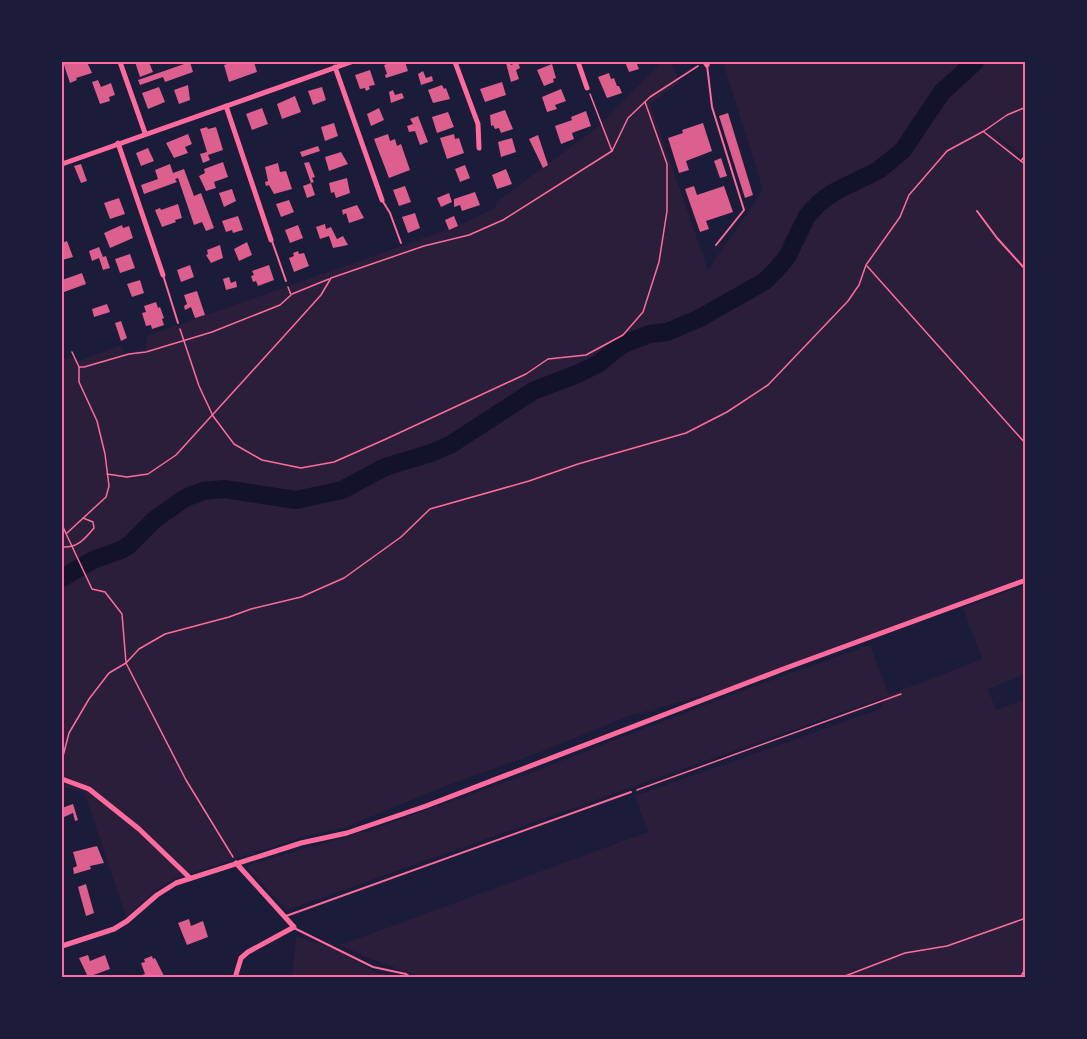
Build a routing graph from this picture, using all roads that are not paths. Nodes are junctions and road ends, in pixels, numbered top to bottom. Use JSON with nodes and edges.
{"nodes":[{"id":1,"x":120,"y":62,"type":"edge"},
{"id":2,"x":351,"y":62,"type":"edge"},
{"id":3,"x":455,"y":62,"type":"edge"},
{"id":4,"x":578,"y":62,"type":"edge"},
{"id":5,"x":705,"y":63,"type":"edge"},
{"id":6,"x":335,"y":67,"type":"junction"},
{"id":7,"x":587,"y":88,"type":"road end"},
{"id":8,"x":226,"y":106,"type":"junction"},
{"id":9,"x":145,"y":133,"type":"junction"},
{"id":10,"x":118,"y":143,"type":"junction"},
{"id":11,"x":479,"y":148,"type":"dead end"},
{"id":12,"x":62,"y":164,"type":"edge"},
{"id":13,"x":382,"y":200,"type":"joint"},
{"id":14,"x":977,"y":211,"type":"dead end"},
{"id":15,"x":271,"y":240,"type":"joint"},
{"id":16,"x":401,"y":243,"type":"dead end"},
{"id":17,"x":716,"y":245,"type":"dead end"},
{"id":18,"x":1026,"y":270,"type":"edge"},
{"id":19,"x":163,"y":275,"type":"joint"},
{"id":20,"x":286,"y":281,"type":"road end"},
{"id":21,"x":177,"y":323,"type":"road end"},
{"id":22,"x":1026,"y":580,"type":"edge"},
{"id":23,"x":62,"y":779,"type":"edge"},
{"id":24,"x":631,"y":792,"type":"road end"},
{"id":25,"x":236,"y":863,"type":"junction"},
{"id":26,"x":190,"y":878,"type":"junction"},
{"id":27,"x":285,"y":917,"type":"junction"},
{"id":28,"x":294,"y":927,"type":"junction"},
{"id":29,"x":62,"y":946,"type":"edge"},
{"id":30,"x":235,"y":978,"type":"edge"},
{"id":31,"x":412,"y":978,"type":"edge"}],
"edges":[{"from":1,"to":9,"type":"street"},
{"from":2,"to":6,"type":"street"},
{"from":3,"to":11,"type":"street"},
{"from":4,"to":7,"type":"street"},
{"from":5,"to":17,"type":"lane"},
{"from":6,"to":8,"type":"street"},
{"from":6,"to":13,"type":"street"},
{"from":8,"to":9,"type":"street"},
{"from":8,"to":15,"type":"street"},
{"from":9,"to":10,"type":"street"},
{"from":10,"to":12,"type":"street"},
{"from":10,"to":19,"type":"street"},
{"from":13,"to":16,"type":"lane"},
{"from":14,"to":18,"type":"lane"},
{"from":15,"to":20,"type":"lane"},
{"from":19,"to":21,"type":"lane"},
{"from":22,"to":25,"type":"street"},
{"from":23,"to":26,"type":"street"},
{"from":24,"to":27,"type":"lane"},
{"from":25,"to":26,"type":"street"},
{"from":25,"to":27,"type":"street"},
{"from":26,"to":29,"type":"street"},
{"from":27,"to":28,"type":"street"},
{"from":28,"to":30,"type":"street"},
{"from":28,"to":31,"type":"lane"}]}
